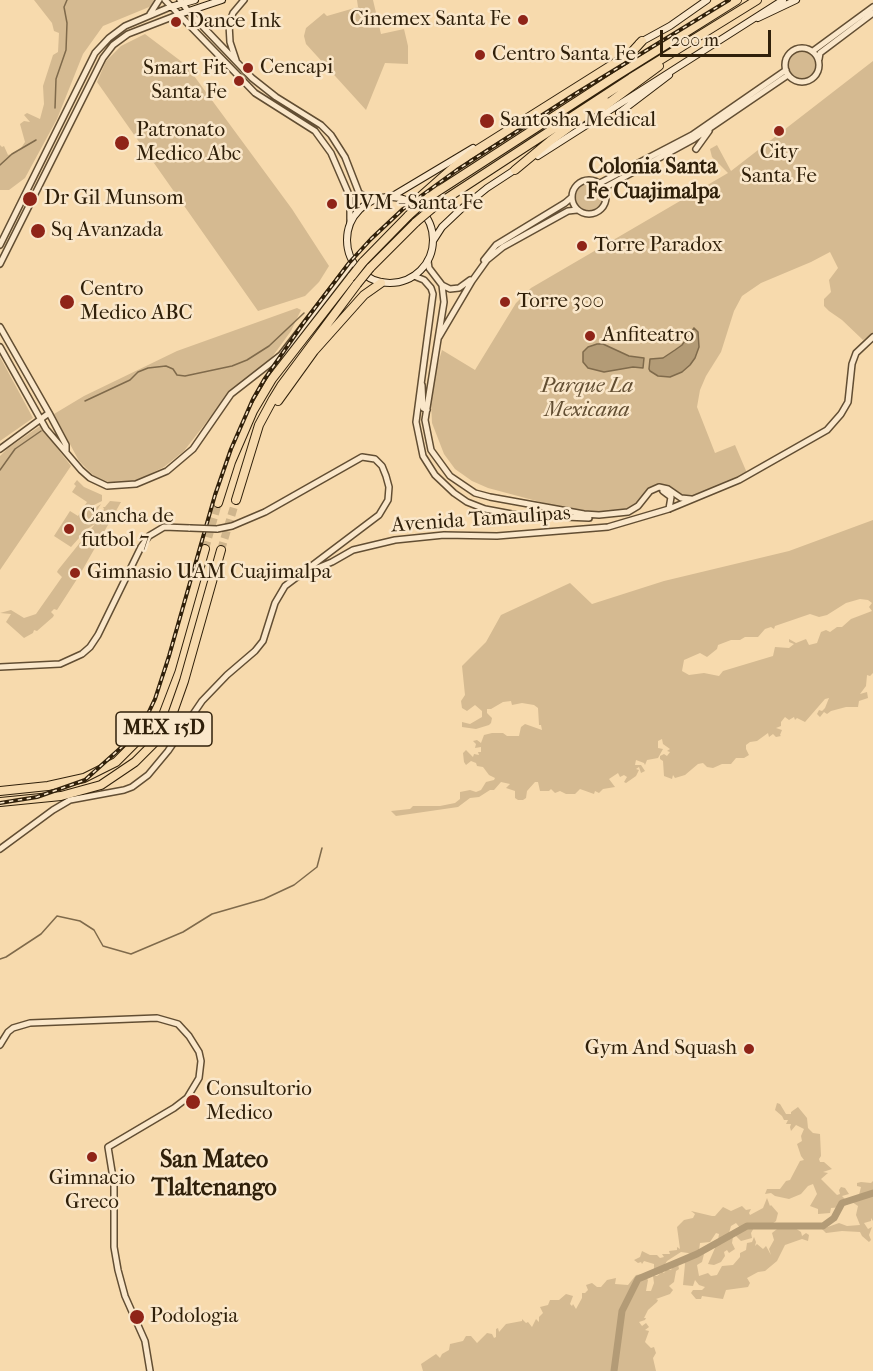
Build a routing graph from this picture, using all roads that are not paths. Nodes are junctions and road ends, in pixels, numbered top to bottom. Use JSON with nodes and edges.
{"nodes":[{"id":1,"x":159,"y":0,"type":"edge"},
{"id":2,"x":165,"y":0,"type":"edge"},
{"id":3,"x":195,"y":0,"type":"edge"},
{"id":4,"x":222,"y":0,"type":"edge"},
{"id":5,"x":244,"y":0,"type":"edge"},
{"id":6,"x":707,"y":0,"type":"edge"},
{"id":7,"x":737,"y":0,"type":"edge"},
{"id":8,"x":757,"y":0,"type":"edge"},
{"id":9,"x":783,"y":0,"type":"edge"},
{"id":10,"x":796,"y":0,"type":"edge"},
{"id":11,"x":181,"y":2,"type":"edge"},
{"id":12,"x":170,"y":7,"type":"junction"},
{"id":13,"x":873,"y":7,"type":"edge"},
{"id":14,"x":188,"y":11,"type":"junction"},
{"id":15,"x":180,"y":14,"type":"junction"},
{"id":16,"x":873,"y":14,"type":"edge"},
{"id":17,"x":148,"y":16,"type":"junction"},
{"id":18,"x":198,"y":21,"type":"junction"},
{"id":19,"x":749,"y":21,"type":"junction"},
{"id":20,"x":192,"y":27,"type":"junction"},
{"id":21,"x":642,"y":41,"type":"junction"},
{"id":22,"x":813,"y":51,"type":"junction"},
{"id":23,"x":668,"y":56,"type":"junction"},
{"id":24,"x":819,"y":59,"type":"junction"},
{"id":25,"x":686,"y":61,"type":"junction"},
{"id":26,"x":238,"y":64,"type":"junction"},
{"id":27,"x":787,"y":72,"type":"junction"},
{"id":28,"x":252,"y":78,"type":"junction"},
{"id":29,"x":631,"y":78,"type":"junction"},
{"id":30,"x":248,"y":86,"type":"junction"},
{"id":31,"x":619,"y":113,"type":"dead end"},
{"id":32,"x":712,"y":127,"type":"junction"},
{"id":33,"x":580,"y":129,"type":"junction"},
{"id":34,"x":55,"y":132,"type":"junction"},
{"id":35,"x":64,"y":137,"type":"junction"},
{"id":36,"x":696,"y":149,"type":"dead end"},
{"id":37,"x":349,"y":168,"type":"junction"},
{"id":38,"x":338,"y":169,"type":"junction"},
{"id":39,"x":515,"y":170,"type":"junction"},
{"id":40,"x":602,"y":185,"type":"junction"},
{"id":41,"x":359,"y":193,"type":"junction"},
{"id":42,"x":350,"y":197,"type":"junction"},
{"id":43,"x":391,"y":197,"type":"junction"},
{"id":44,"x":425,"y":197,"type":"junction"},
{"id":45,"x":572,"y":197,"type":"junction"},
{"id":46,"x":378,"y":198,"type":"junction"},
{"id":47,"x":577,"y":210,"type":"junction"},
{"id":48,"x":350,"y":222,"type":"junction"},
{"id":49,"x":433,"y":240,"type":"junction"},
{"id":50,"x":0,"y":245,"type":"edge"},
{"id":51,"x":428,"y":261,"type":"junction"},
{"id":52,"x":352,"y":263,"type":"junction"},
{"id":53,"x":0,"y":264,"type":"edge"},
{"id":54,"x":367,"y":265,"type":"junction"},
{"id":55,"x":414,"y":276,"type":"junction"},
{"id":56,"x":381,"y":283,"type":"junction"},
{"id":57,"x":442,"y":285,"type":"junction"},
{"id":58,"x":0,"y":327,"type":"edge"},
{"id":59,"x":873,"y":337,"type":"edge"},
{"id":60,"x":437,"y":342,"type":"junction"},
{"id":61,"x":0,"y":347,"type":"edge"},
{"id":62,"x":421,"y":380,"type":"junction"},
{"id":63,"x":427,"y":410,"type":"junction"},
{"id":64,"x":49,"y":413,"type":"junction"},
{"id":65,"x":40,"y":419,"type":"junction"},
{"id":66,"x":419,"y":440,"type":"junction"},
{"id":67,"x":0,"y":449,"type":"edge"},
{"id":68,"x":431,"y":450,"type":"junction"},
{"id":69,"x":66,"y":451,"type":"junction"},
{"id":70,"x":248,"y":457,"type":"junction"},
{"id":71,"x":490,"y":497,"type":"junction"},
{"id":72,"x":692,"y":499,"type":"junction"},
{"id":73,"x":236,"y":500,"type":"tunnel mouth"},
{"id":74,"x":218,"y":503,"type":"tunnel mouth"},
{"id":75,"x":549,"y":508,"type":"junction"},
{"id":76,"x":669,"y":509,"type":"junction"},
{"id":77,"x":506,"y":514,"type":"junction"},
{"id":78,"x":542,"y":516,"type":"junction"},
{"id":79,"x":205,"y":549,"type":"tunnel mouth"},
{"id":80,"x":221,"y":550,"type":"tunnel mouth"},
{"id":81,"x":327,"y":555,"type":"junction"},
{"id":82,"x":332,"y":562,"type":"junction"},
{"id":83,"x":299,"y":575,"type":"junction"},
{"id":84,"x":0,"y":667,"type":"edge"},
{"id":85,"x":0,"y":791,"type":"edge"},
{"id":86,"x":0,"y":802,"type":"edge"},
{"id":87,"x":0,"y":849,"type":"edge"},
{"id":88,"x":0,"y":1045,"type":"edge"},
{"id":89,"x":150,"y":1371,"type":"edge"}],
"edges":[{"from":1,"to":17,"type":"street"},
{"from":2,"to":12,"type":"street"},
{"from":3,"to":11,"type":"main road"},
{"from":4,"to":14,"type":"main road"},
{"from":5,"to":26,"type":"street"},
{"from":6,"to":21,"type":"main road"},
{"from":7,"to":44,"type":"highway"},
{"from":8,"to":23,"type":"highway"},
{"from":9,"to":19,"type":"main road"},
{"from":10,"to":19,"type":"main road"},
{"from":11,"to":12,"type":"main road"},
{"from":11,"to":14,"type":"street"},
{"from":12,"to":15,"type":"street"},
{"from":12,"to":17,"type":"street"},
{"from":13,"to":22,"type":"street"},
{"from":14,"to":15,"type":"main road"},
{"from":14,"to":18,"type":"street"},
{"from":15,"to":20,"type":"street"},
{"from":15,"to":35,"type":"street"},
{"from":16,"to":24,"type":"street"},
{"from":17,"to":34,"type":"street"},
{"from":18,"to":20,"type":"street"},
{"from":18,"to":26,"type":"street"},
{"from":19,"to":25,"type":"main road"},
{"from":20,"to":30,"type":"street"},
{"from":21,"to":43,"type":"main road"},
{"from":21,"to":44,"type":"highway"},
{"from":22,"to":24,"type":"street"},
{"from":22,"to":27,"type":"street"},
{"from":23,"to":29,"type":"highway"},
{"from":23,"to":33,"type":"highway"},
{"from":24,"to":27,"type":"street"},
{"from":25,"to":31,"type":"main road"},
{"from":25,"to":33,"type":"main road"},
{"from":26,"to":28,"type":"street"},
{"from":27,"to":32,"type":"street"},
{"from":27,"to":40,"type":"street"},
{"from":28,"to":30,"type":"street"},
{"from":28,"to":37,"type":"street"},
{"from":29,"to":39,"type":"highway"},
{"from":29,"to":54,"type":"highway","bridge":true},
{"from":30,"to":38,"type":"street"},
{"from":32,"to":36,"type":"street"},
{"from":32,"to":40,"type":"street"},
{"from":33,"to":39,"type":"main road"},
{"from":34,"to":35,"type":"street"},
{"from":34,"to":50,"type":"street"},
{"from":35,"to":53,"type":"street"},
{"from":37,"to":38,"type":"street"},
{"from":37,"to":41,"type":"street"},
{"from":38,"to":42,"type":"street"},
{"from":39,"to":49,"type":"main road"},
{"from":40,"to":45,"type":"street"},
{"from":40,"to":47,"type":"street"},
{"from":41,"to":42,"type":"street"},
{"from":41,"to":46,"type":"street"},
{"from":42,"to":48,"type":"street"},
{"from":43,"to":46,"type":"main road"},
{"from":43,"to":49,"type":"main road"},
{"from":44,"to":54,"type":"highway"},
{"from":45,"to":47,"type":"street"},
{"from":45,"to":57,"type":"street"},
{"from":46,"to":48,"type":"main road"},
{"from":47,"to":60,"type":"street"},
{"from":48,"to":52,"type":"main road"},
{"from":49,"to":51,"type":"main road"},
{"from":51,"to":55,"type":"main road"},
{"from":51,"to":57,"type":"street"},
{"from":52,"to":56,"type":"main road"},
{"from":52,"to":69,"type":"street"},
{"from":54,"to":70,"type":"highway","bridge":true},
{"from":54,"to":74,"type":"highway","bridge":true},
{"from":55,"to":56,"type":"main road"},
{"from":55,"to":62,"type":"street","name":"Avenida Tamaulipas"},
{"from":56,"to":70,"type":"highway"},
{"from":57,"to":60,"type":"street","name":"Avenida Tamaulipas"},
{"from":58,"to":64,"type":"street"},
{"from":59,"to":72,"type":"street","name":"Avenida Tamaulipas"},
{"from":60,"to":63,"type":"street","name":"Avenida Tamaulipas"},
{"from":61,"to":65,"type":"street"},
{"from":62,"to":63,"type":"street"},
{"from":62,"to":66,"type":"street","name":"Avenida Tamaulipas"},
{"from":63,"to":68,"type":"street","name":"Avenida Tamaulipas"},
{"from":64,"to":65,"type":"street"},
{"from":64,"to":69,"type":"street"},
{"from":65,"to":67,"type":"street"},
{"from":65,"to":69,"type":"street"},
{"from":66,"to":68,"type":"street"},
{"from":66,"to":77,"type":"street","name":"Avenida Tamaulipas"},
{"from":68,"to":71,"type":"street","name":"Avenida Tamaulipas"},
{"from":70,"to":73,"type":"highway"},
{"from":71,"to":75,"type":"street","name":"Avenida Tamaulipas"},
{"from":71,"to":77,"type":"street"},
{"from":72,"to":75,"type":"street","name":"Avenida Tamaulipas"},
{"from":72,"to":76,"type":"street","name":"Avenida Tamaulipas"},
{"from":75,"to":78,"type":"street"},
{"from":76,"to":78,"type":"street","name":"Avenida Tamaulipas"},
{"from":76,"to":82,"type":"street","name":"Avenida Tamaulipas"},
{"from":77,"to":78,"type":"street","name":"Avenida Tamaulipas"},
{"from":79,"to":85,"type":"highway","number":"MEX 15D"},
{"from":80,"to":86,"type":"highway","number":"MEX 15D"},
{"from":81,"to":82,"type":"street"},
{"from":81,"to":83,"type":"street"},
{"from":81,"to":84,"type":"street","bridge":true},
{"from":82,"to":83,"type":"street","name":"Avenida Tamaulipas"},
{"from":83,"to":87,"type":"street"},
{"from":88,"to":89,"type":"street"}]}
